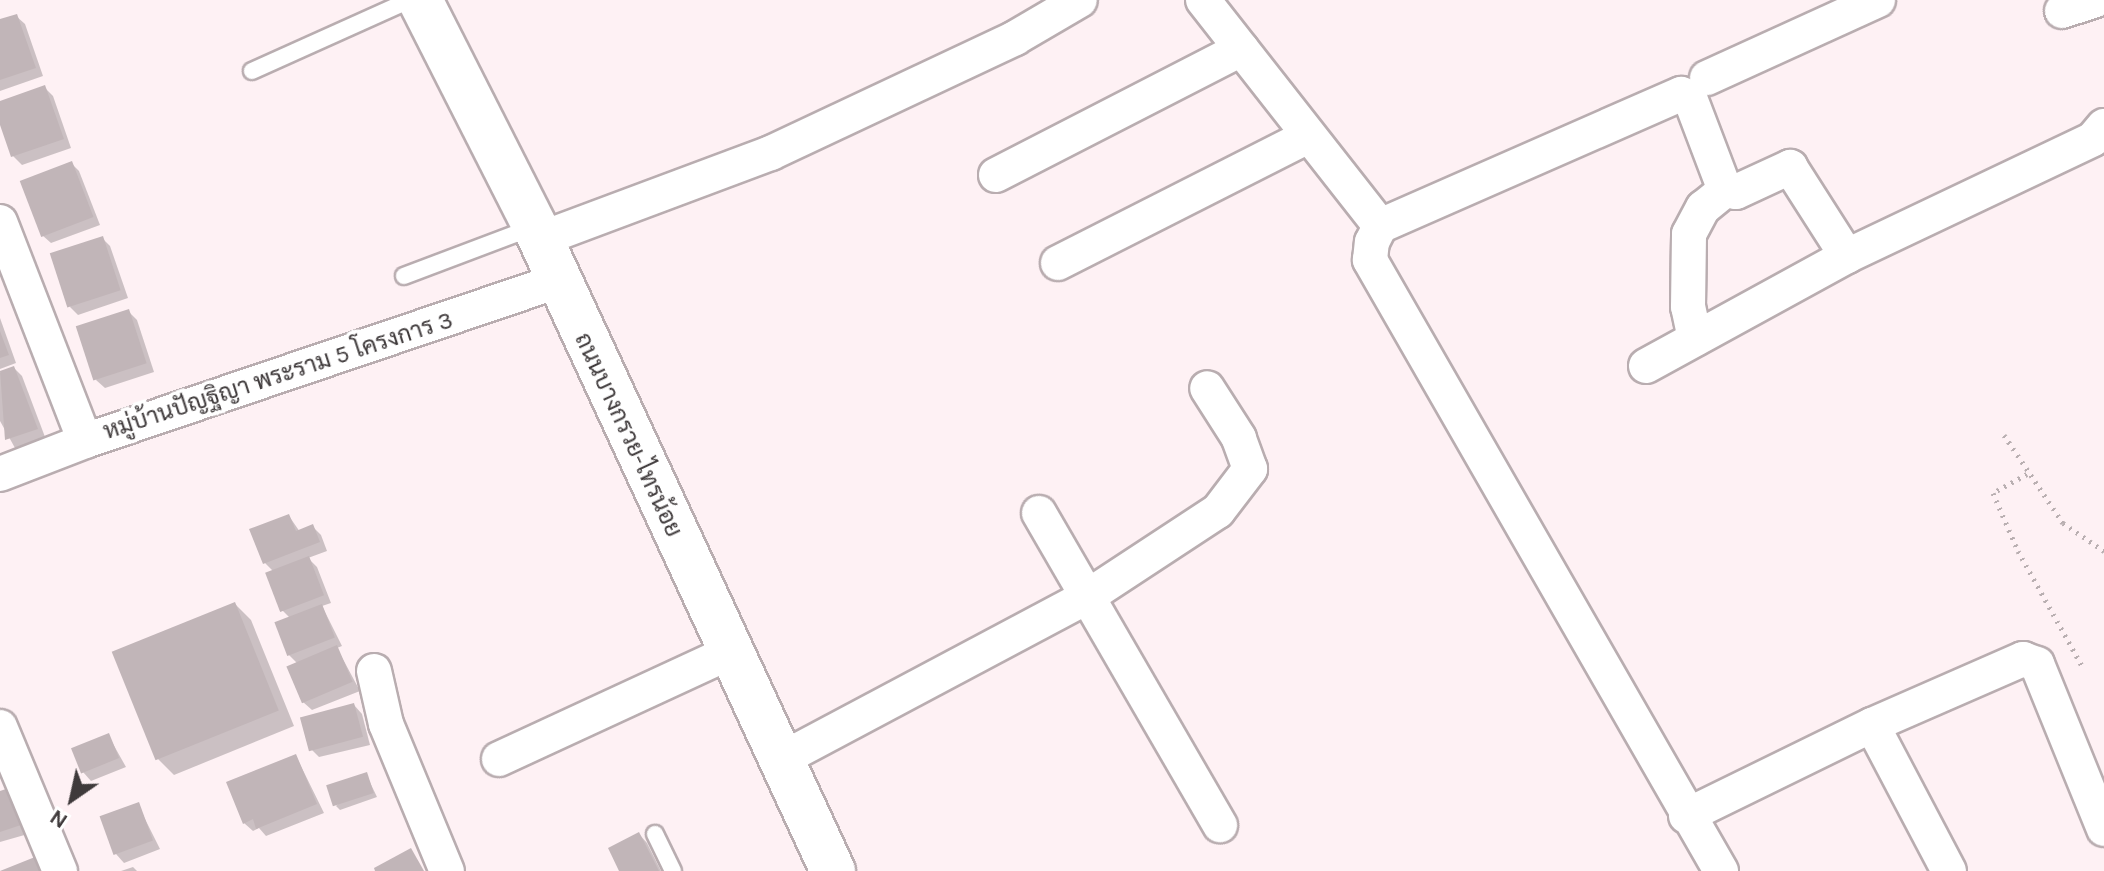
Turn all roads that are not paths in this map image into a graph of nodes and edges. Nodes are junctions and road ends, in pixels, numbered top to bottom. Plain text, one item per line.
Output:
1 (410, 0) edge
2 (420, 0) edge
3 (1080, 0) edge
4 (1203, 0) edge
5 (1878, 0) edge
6 (2095, 0) edge
7 (2062, 11) dead end
8 (1241, 49) junction
9 (252, 71) dead end
10 (1707, 78) dead end
11 (2104, 126) edge
12 (1308, 136) junction
13 (996, 175) dead end
14 (1725, 190) junction
15 (0, 222) edge
16 (1380, 226) junction
17 (537, 233) junction
18 (1847, 256) junction
19 (7, 259) edge
20 (1058, 263) dead end
21 (404, 276) dead end
22 (557, 281) junction
23 (1695, 339) junction
24 (1646, 366) dead end
25 (1207, 388) dead end
26 (85, 441) junction
27 (0, 474) edge
28 (1039, 513) dead end
29 (1090, 595) junction
30 (728, 653) junction
31 (374, 671) dead end
32 (1872, 725) junction
33 (0, 727) edge
34 (499, 759) dead end
35 (780, 760) junction
36 (1686, 816) junction
37 (1220, 825) dead end
38 (2104, 829) edge
39 (655, 834) dead end
40 (60, 871) edge
41 (447, 871) edge
42 (673, 871) edge
43 (833, 871) edge
44 (1721, 871) edge
45 (1949, 871) edge

1 - 9 lane
2 - 17 main road, ถนนบางกรวย-ไทรน้อย
3 - 17 street
4 - 8 street
5 - 10 street
6 - 7 street
8 - 12 street
8 - 13 street
11 - 18 street
12 - 16 street
12 - 20 street
14 - 16 street
14 - 18 street
14 - 23 street
15 - 19 street
16 - 36 street
17 - 21 lane
17 - 22 main road, ถนนบางกรวย-ไทรน้อย
18 - 23 street
19 - 26 street
22 - 26 street, หมู่บ้านปัญฐิญา พระราม 5 โครงการ 3
22 - 30 main road, ถนนบางกรวย-ไทรน้อย
23 - 24 street
25 - 29 street
26 - 27 street, หมู่บ้านปัญฐิญา พระราม 5 โครงการ 3
28 - 29 street
29 - 35 street
29 - 37 street
30 - 34 street
30 - 35 main road, ถนนบางกรวย-ไทรน้อย
31 - 41 street
32 - 36 street
32 - 38 street
32 - 45 street
33 - 40 street
35 - 43 main road, ถนนบางกรวย-ไทรน้อย
36 - 44 street
39 - 42 lane

